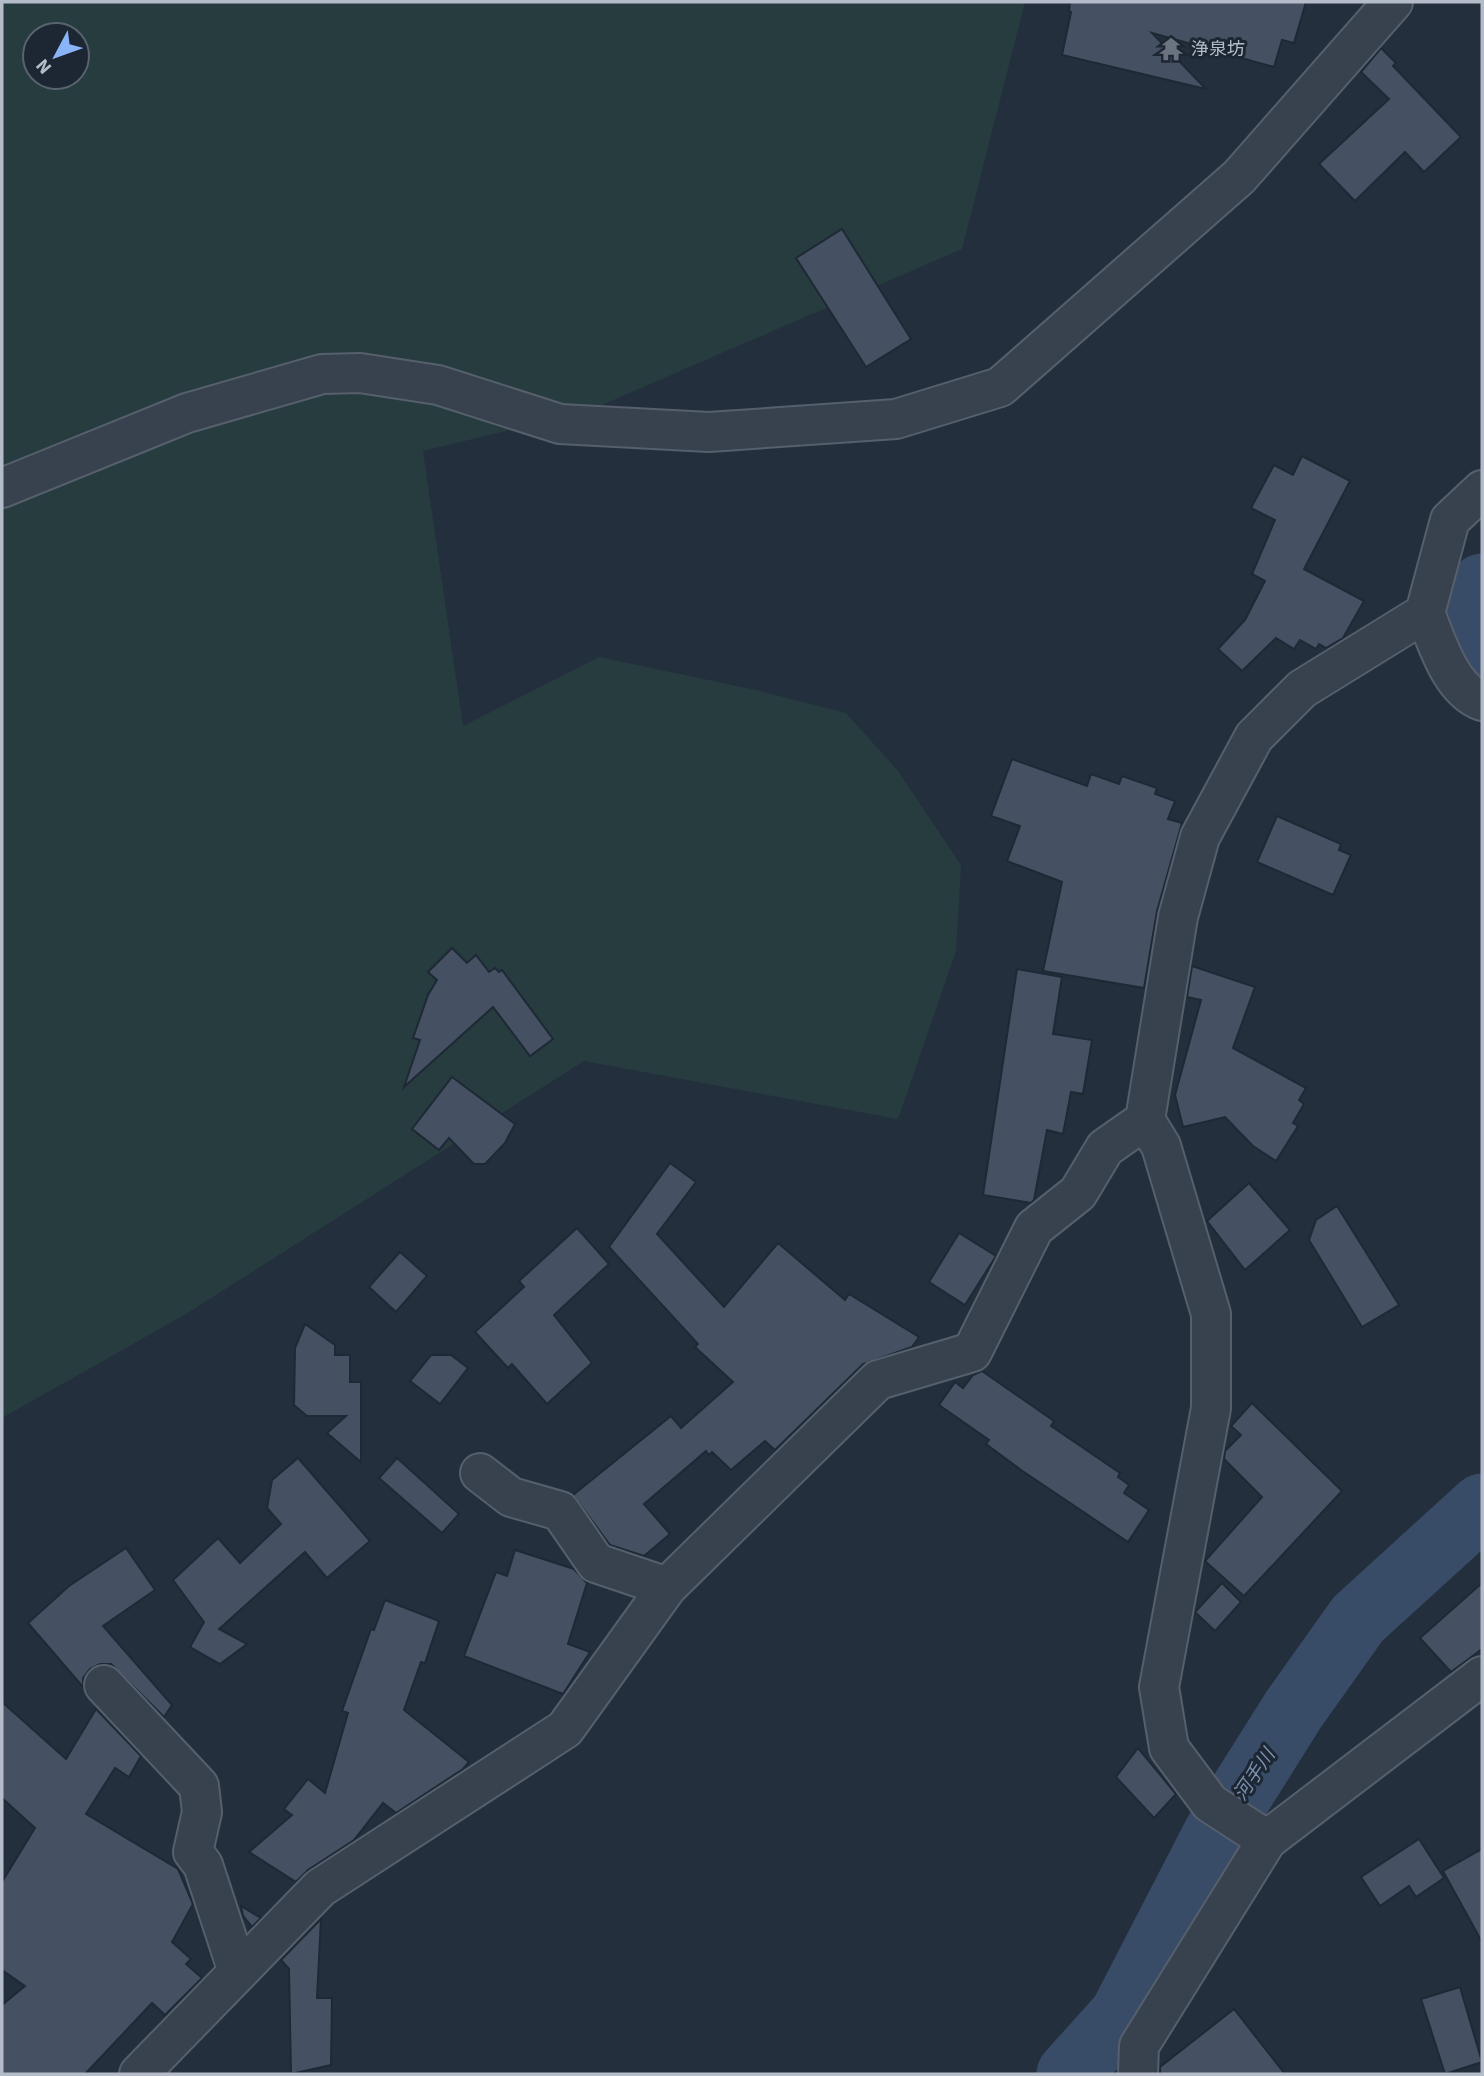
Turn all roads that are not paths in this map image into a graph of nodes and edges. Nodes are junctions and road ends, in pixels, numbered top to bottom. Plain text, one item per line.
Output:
1 (1393, 2) edge
2 (2, 488) edge
3 (1482, 491) edge
4 (1425, 613) junction
5 (1477, 699) edge
6 (1145, 1120) junction
7 (480, 1473) dead end
8 (667, 1587) junction
9 (1482, 1676) edge
10 (104, 1685) dead end
11 (1255, 1833) junction
12 (238, 1972) junction
13 (139, 2074) edge
14 (1138, 2074) edge

1 - 2 street
3 - 4 street
4 - 5 street
4 - 6 street
6 - 8 street
6 - 11 street
7 - 8 street
8 - 12 street
9 - 11 street
10 - 12 street
11 - 14 street
12 - 13 street

